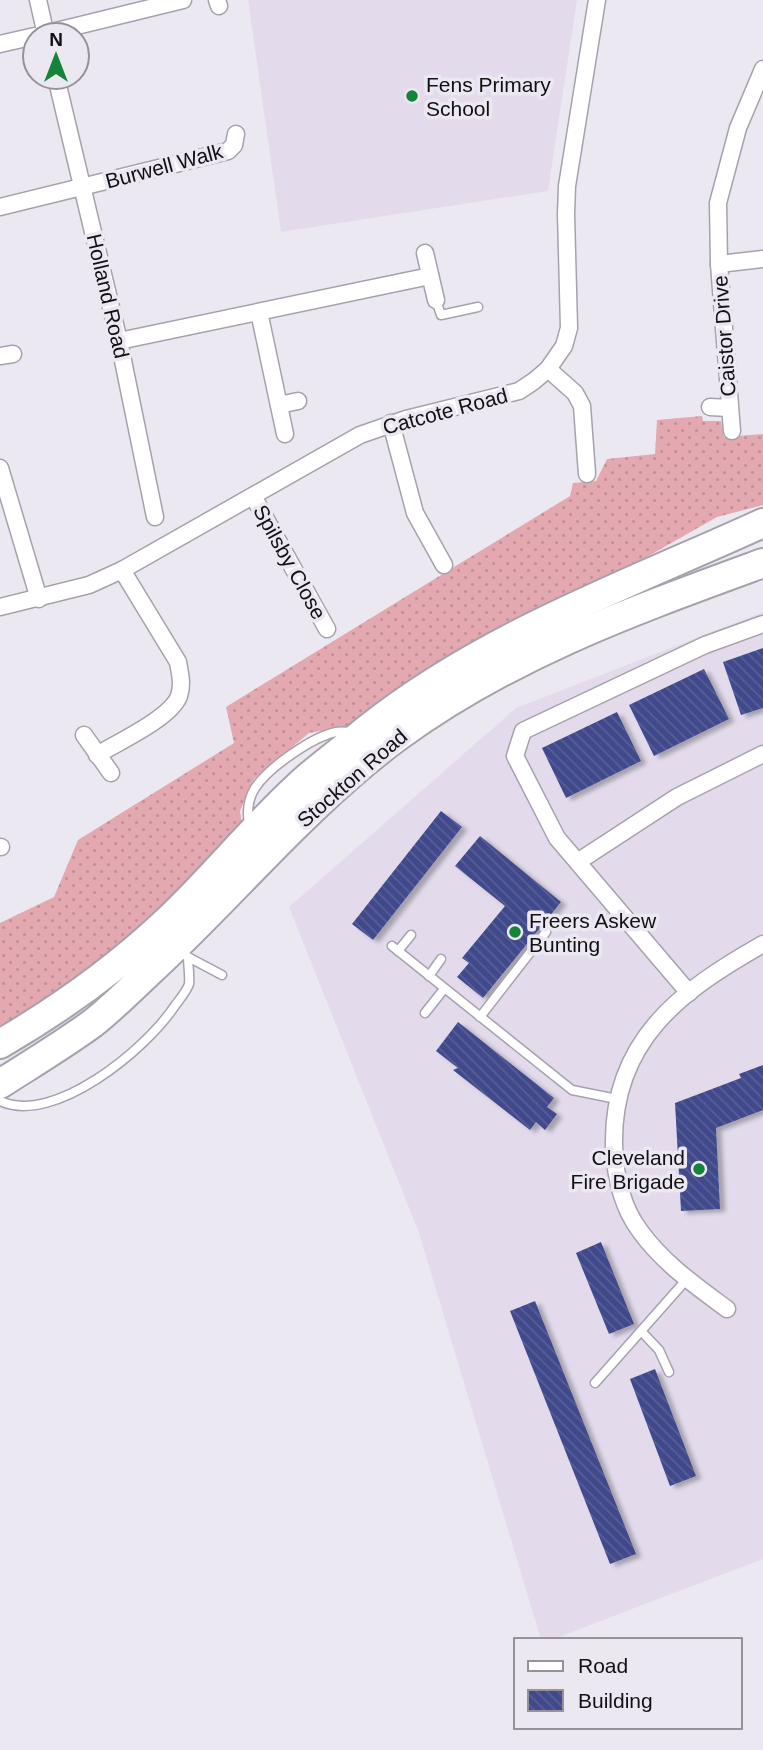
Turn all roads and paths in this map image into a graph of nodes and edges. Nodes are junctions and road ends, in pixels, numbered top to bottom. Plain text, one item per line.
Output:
1 (38, 0) edge
2 (183, 0) edge
3 (597, 0) edge
4 (40, 21) edge
5 (91, 23) edge
6 (21, 40) edge
7 (0, 44) edge
8 (762, 75) edge
9 (59, 91) edge
10 (236, 134) dead end
11 (83, 188) junction
12 (0, 207) edge
13 (425, 253) dead end
14 (763, 259) edge
15 (719, 264) junction
16 (430, 276) junction
17 (436, 300) joint
18 (478, 307) dead end
19 (259, 312) junction
20 (119, 341) junction
21 (548, 369) junction
22 (298, 401) dead end
23 (279, 405) junction
24 (710, 407) dead end
25 (729, 408) junction
26 (391, 423) junction
27 (732, 431) dead end
28 (285, 434) dead end
29 (0, 468) edge
30 (587, 474) dead end
31 (253, 496) junction
32 (155, 517) dead end
33 (763, 523) edge
34 (763, 563) edge
35 (444, 565) dead end
36 (122, 570) junction
37 (39, 599) junction
38 (0, 607) edge
39 (763, 624) edge
40 (327, 629) dead end
41 (84, 736) dead end
42 (763, 754) edge
43 (97, 755) junction
44 (111, 773) dead end
45 (579, 861) junction
46 (546, 932) dead end
47 (411, 935) dead end
48 (763, 944) edge
49 (181, 953) junction
50 (442, 959) dead end
51 (222, 975) dead end
52 (429, 976) junction
53 (444, 989) junction
54 (689, 993) junction
55 (425, 1013) dead end
56 (480, 1017) junction
57 (0, 1044) edge
58 (0, 1084) edge
59 (617, 1100) junction
60 (0, 1101) edge
61 (687, 1279) junction
62 (727, 1309) dead end
63 (642, 1332) junction
64 (669, 1372) dead end
65 (595, 1383) dead end

1 - 4 street
2 - 5 street
3 - 21 street, Catcote Road
6 - 7 street
8 - 15 street, Caistor Drive
9 - 11 street, Holland Road
10 - 11 street, Burwell Walk
11 - 12 street
11 - 20 street, Holland Road
13 - 16 street
14 - 15 street, Caistor Drive
15 - 25 street, Caistor Drive
16 - 17 street
16 - 19 street
17 - 18 lane
19 - 20 street
19 - 23 street
20 - 32 street, Holland Road
21 - 26 street, Catcote Road
21 - 30 street
22 - 23 street
23 - 28 street
24 - 25 street, Caistor Drive
25 - 27 street, Caistor Drive
26 - 31 street, Catcote Road
26 - 35 street
29 - 37 street
31 - 36 street, Catcote Road
31 - 40 street, Spilsby Close
33 - 57 highway, Stockton Road
34 - 49 highway, Stockton Road
36 - 37 street, Catcote Road
36 - 43 street
37 - 38 street, Catcote Road
39 - 45 street
41 - 43 street
42 - 45 street
43 - 44 street
45 - 54 street
46 - 56 lane
47 - 52 lane
48 - 54 street
49 - 51 lane
49 - 58 highway, Stockton Road
49 - 60 lane
50 - 52 lane
52 - 53 lane
53 - 55 lane
53 - 56 lane
54 - 59 street
56 - 59 lane
59 - 61 street
61 - 62 street
61 - 63 lane
63 - 64 lane
63 - 65 lane

